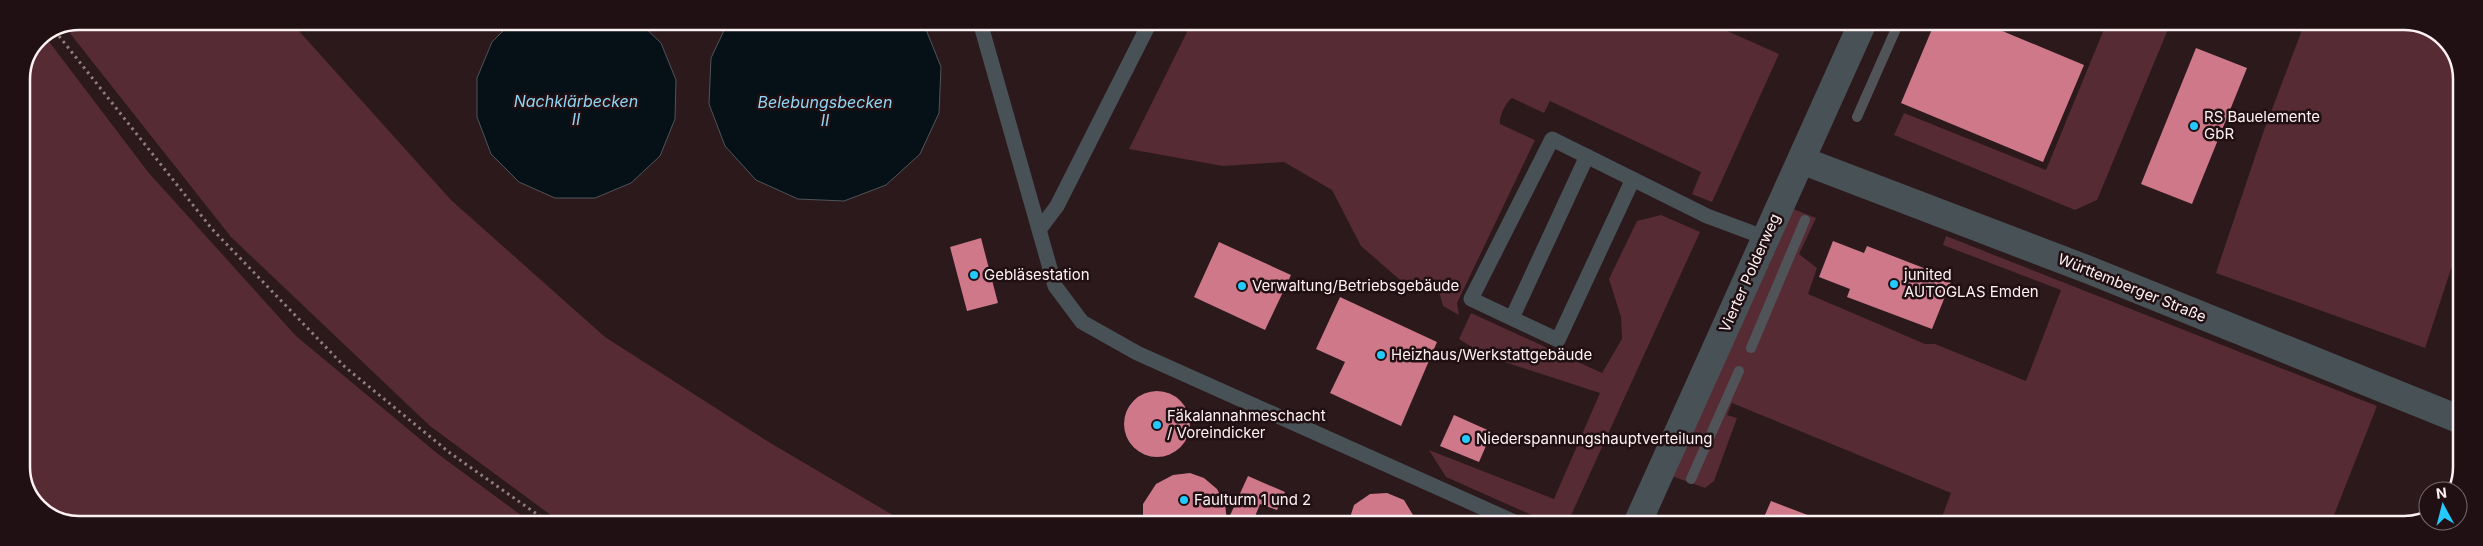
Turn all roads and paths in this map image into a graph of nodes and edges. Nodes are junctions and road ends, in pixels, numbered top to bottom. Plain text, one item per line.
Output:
1 (982, 30) edge
2 (1146, 30) edge
3 (1860, 30) edge
4 (57, 35) edge
5 (1587, 156) junction
6 (1801, 160) junction
7 (1633, 179) junction
8 (1039, 230) junction
9 (1766, 238) junction
10 (1512, 318) junction
11 (2453, 417) edge
12 (540, 516) edge
13 (1501, 516) edge
14 (1640, 516) edge

1 - 8 lane
2 - 8 lane
3 - 6 street, Vierter Polderweg
4 - 12 path
5 - 7 lane
5 - 10 lane
5 - 10 lane
6 - 9 street, Vierter Polderweg
6 - 11 street, Württemberger Straße
7 - 9 lane
7 - 10 lane
8 - 13 lane
9 - 14 street, Vierter Polderweg

